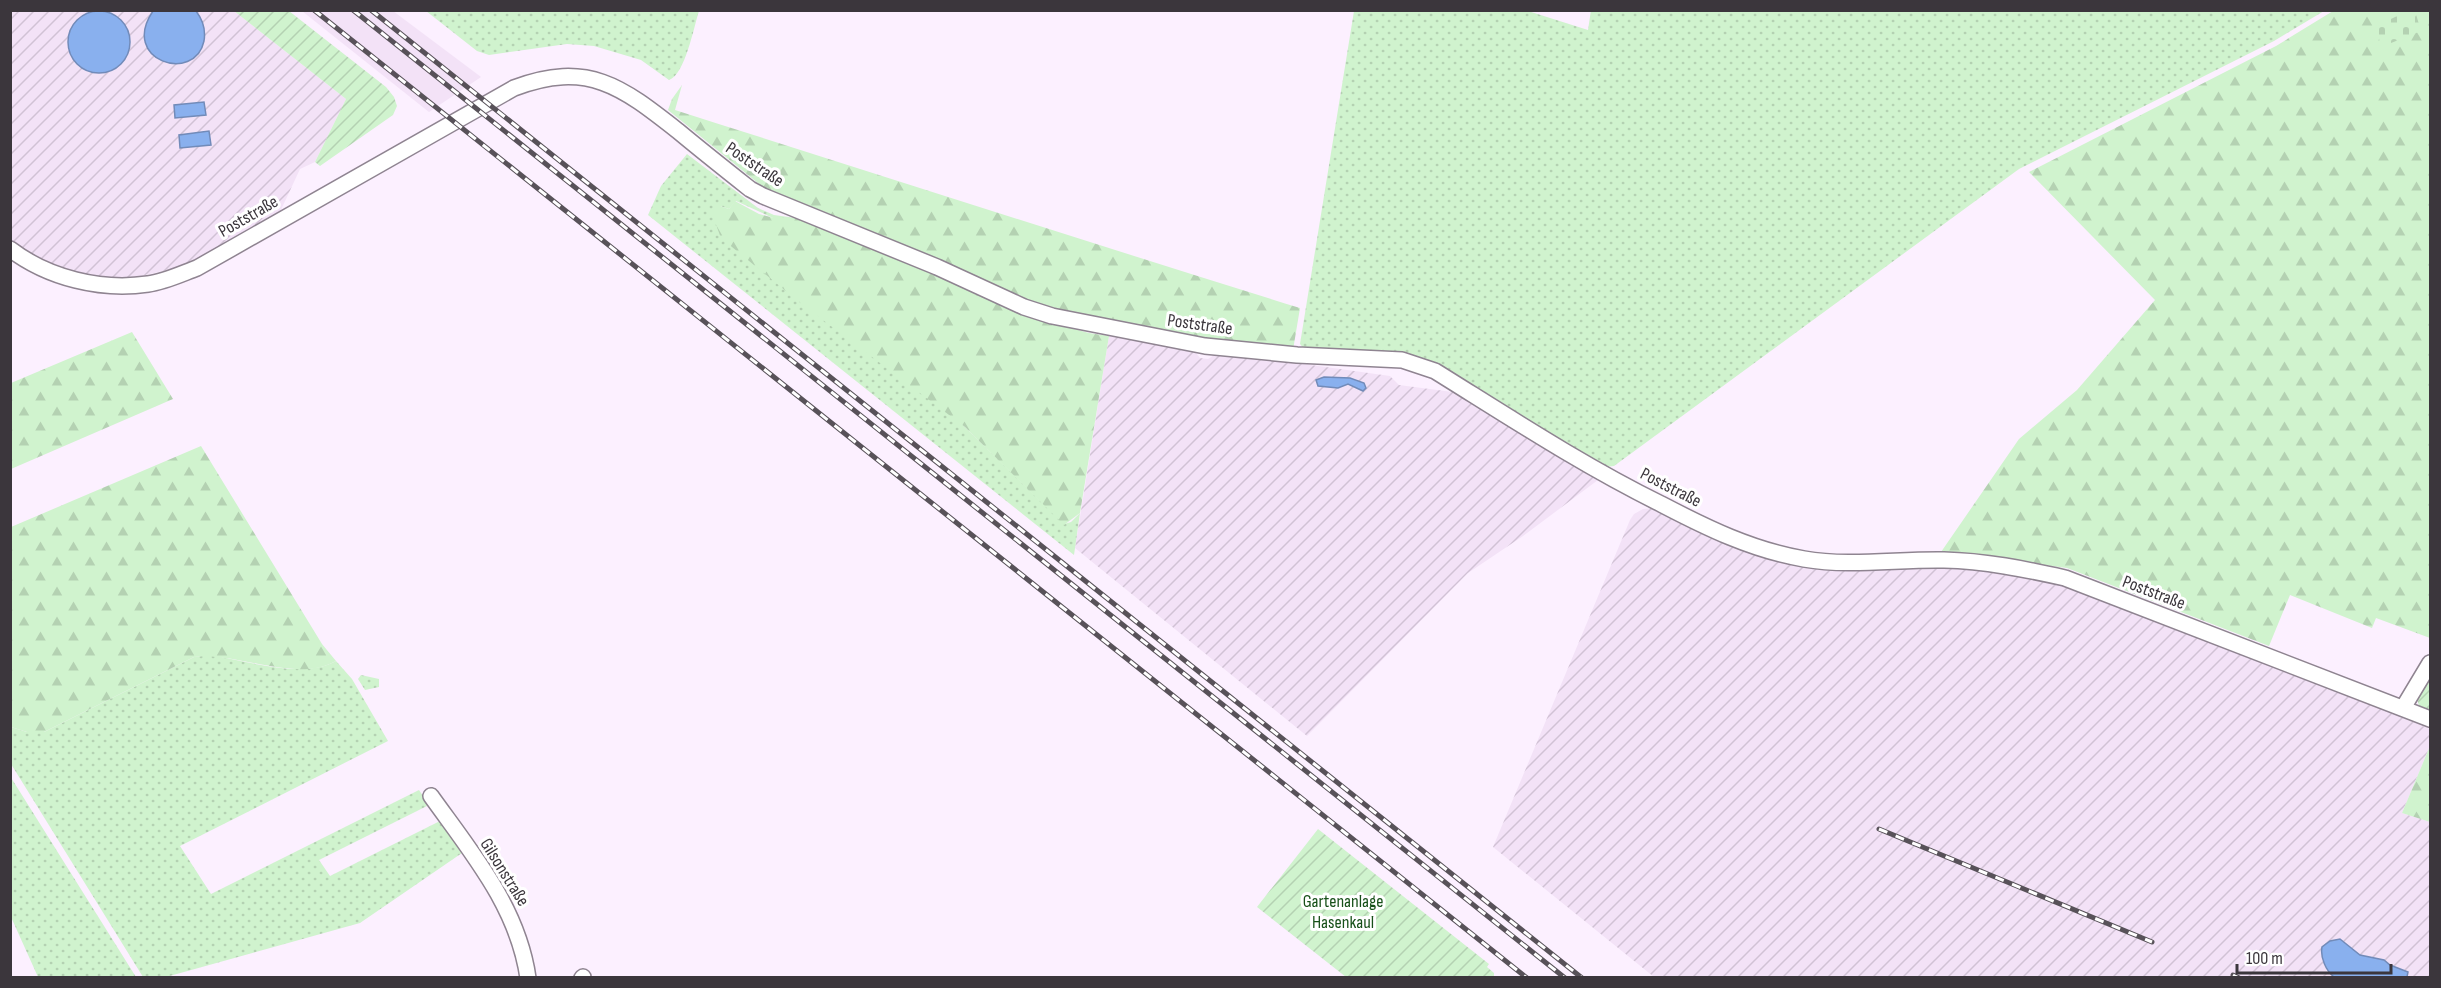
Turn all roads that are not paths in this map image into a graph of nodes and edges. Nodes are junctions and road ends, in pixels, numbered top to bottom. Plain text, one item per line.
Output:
1 (10, 249) edge
2 (2430, 663) edge
3 (2403, 708) junction
4 (2430, 719) edge
5 (431, 795) dead end
6 (528, 978) edge

1 - 3 street, Poststraße
2 - 3 street
3 - 4 street, Poststraße
5 - 6 street, Gilsonstraße

